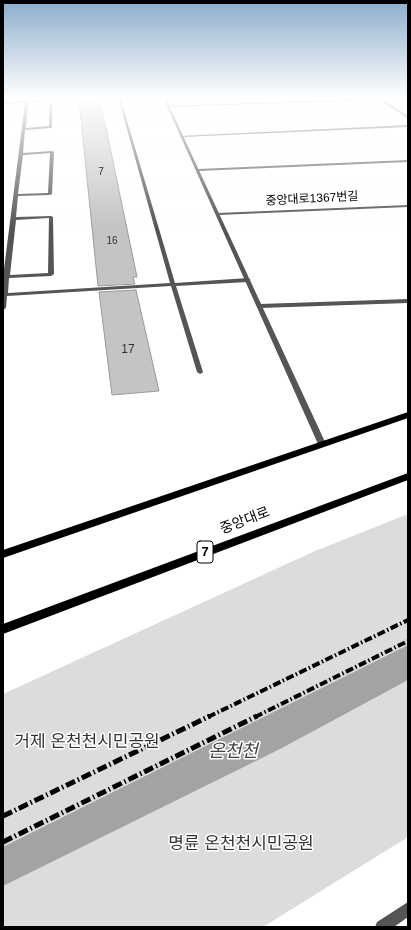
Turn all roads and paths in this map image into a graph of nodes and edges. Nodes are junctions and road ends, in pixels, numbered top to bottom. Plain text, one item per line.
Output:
1 (23, 140) edge
2 (131, 140) edge
3 (184, 140) edge
4 (21, 154) junction
5 (408, 161) edge
6 (198, 170) junction
7 (16, 196) junction
8 (408, 206) edge
9 (218, 214) junction
10 (13, 219) junction
11 (6, 277) junction
12 (248, 280) junction
13 (173, 285) junction
14 (4, 295) edge
15 (408, 301) edge
16 (260, 306) junction
17 (3, 308) edge
18 (200, 372) dead end
19 (408, 416) edge
20 (322, 444) junction
21 (408, 476) edge
22 (3, 554) edge
23 (3, 629) edge
24 (408, 909) edge
25 (382, 927) edge

1 - 4 street
2 - 13 street
3 - 6 street
4 - 7 street
4 - 7 street
5 - 6 street
6 - 9 street
7 - 10 street
8 - 9 street, 중앙대로1367번길
9 - 12 street
10 - 11 street
10 - 11 street
11 - 14 street
12 - 13 street
12 - 16 street
13 - 14 street
13 - 18 street
14 - 17 street
15 - 16 street
16 - 20 street
19 - 20 main road
20 - 22 main road
21 - 23 main road, 중앙대로 / 7
24 - 25 street

